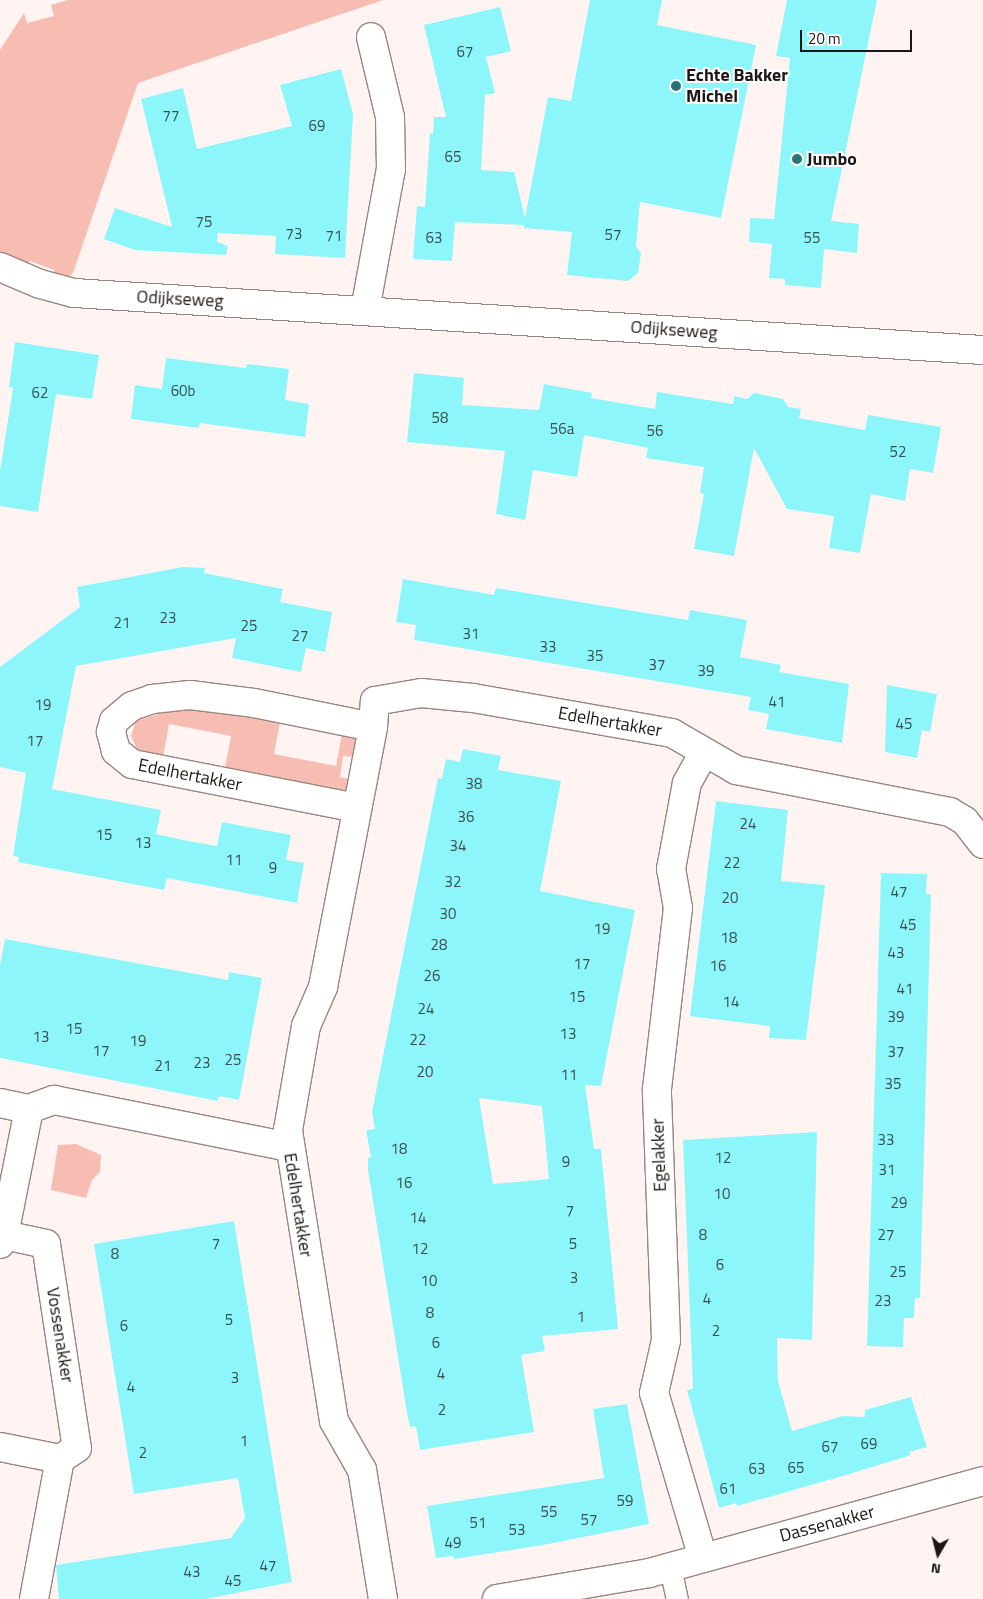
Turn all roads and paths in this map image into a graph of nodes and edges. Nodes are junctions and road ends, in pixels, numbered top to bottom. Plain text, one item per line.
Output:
1 (371, 37) dead end
2 (0, 267) edge
3 (365, 310) junction
4 (983, 350) edge
5 (373, 727) junction
6 (704, 752) junction
7 (357, 808) junction
8 (983, 844) edge
9 (0, 1104) edge
10 (29, 1109) junction
11 (289, 1147) junction
12 (2, 1240) edge
13 (0, 1447) edge
14 (60, 1459) junction
15 (983, 1481) edge
16 (703, 1558) junction
17 (670, 1567) junction
18 (34, 1599) edge
19 (383, 1599) edge
20 (499, 1599) edge
21 (677, 1599) edge

1 - 3 street
2 - 3 street, Odijkseweg
3 - 4 street, Odijkseweg
5 - 6 street, Edelhertakker
5 - 7 street, Edelhertakker
5 - 7 street, Edelhertakker
6 - 8 street, Edelhertakker
6 - 16 street, Egelakker
7 - 11 street, Edelhertakker
9 - 10 street
10 - 11 street
10 - 12 street, Vossenakker
11 - 19 street, Edelhertakker
12 - 14 street, Vossenakker
13 - 14 street
14 - 18 street
15 - 16 street, Dassenakker
16 - 17 street, Dassenakker
17 - 20 street, Dassenakker
17 - 21 lane

